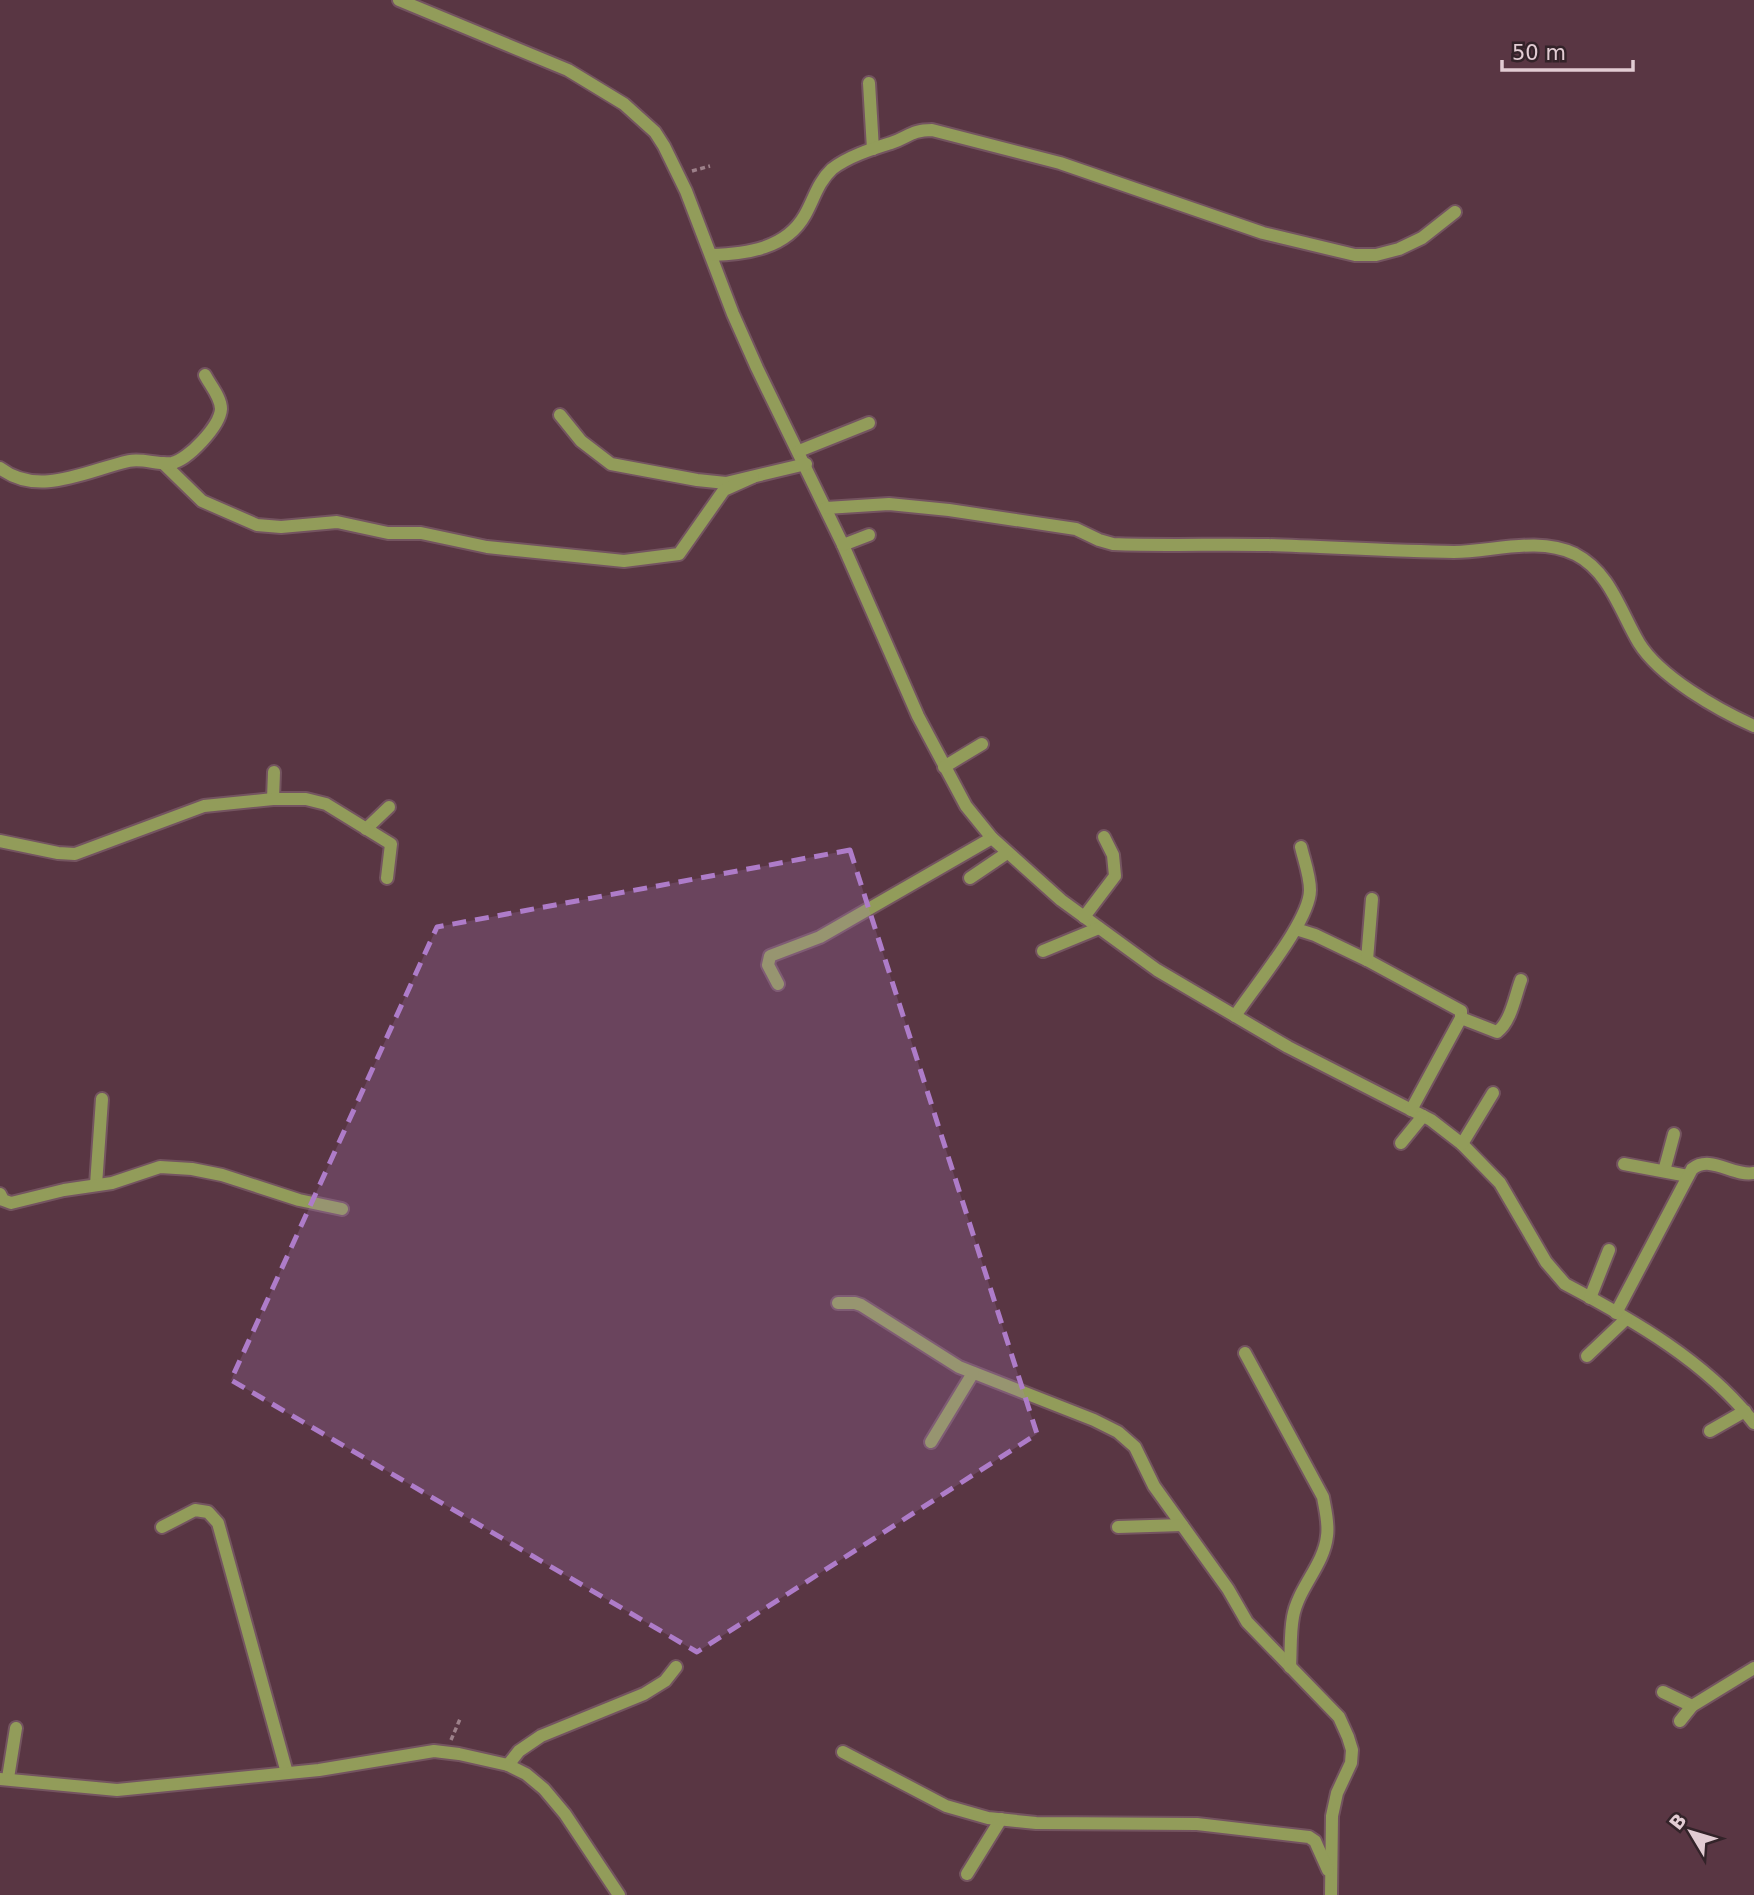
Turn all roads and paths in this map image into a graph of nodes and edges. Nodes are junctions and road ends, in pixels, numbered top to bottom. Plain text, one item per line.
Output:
1 (399, 0) edge
2 (869, 83) dead end
3 (873, 149) junction
4 (1455, 212) dead end
5 (711, 255) junction
6 (205, 375) dead end
7 (560, 415) dead end
8 (869, 423) dead end
9 (799, 451) junction
10 (163, 463) junction
11 (806, 464) junction
12 (0, 468) edge
13 (753, 477) junction
14 (826, 508) junction
15 (869, 535) dead end
16 (843, 545) junction
17 (1754, 726) edge
18 (982, 744) dead end
19 (944, 767) junction
20 (274, 772) dead end
21 (274, 799) junction
22 (389, 807) dead end
23 (366, 829) junction
24 (1104, 837) dead end
25 (992, 838) junction
26 (0, 841) edge
27 (1301, 847) dead end
28 (1007, 853) junction
29 (387, 878) dead end
30 (970, 878) dead end
31 (1372, 899) dead end
32 (1084, 917) junction
33 (1099, 928) junction
34 (1296, 929) junction
35 (1043, 951) dead end
36 (1367, 960) junction
37 (1521, 980) dead end
38 (778, 984) dead end
39 (1235, 1016) junction
40 (1461, 1018) junction
41 (1493, 1093) dead end
42 (102, 1099) dead end
43 (1417, 1113) junction
44 (1674, 1134) dead end
45 (1401, 1143) dead end
46 (1462, 1144) junction
47 (1624, 1164) dead end
48 (1664, 1171) junction
49 (1754, 1173) edge
50 (1688, 1176) junction
51 (96, 1185) junction
52 (0, 1194) edge
53 (342, 1209) dead end
54 (1609, 1250) dead end
55 (1590, 1298) junction
56 (838, 1303) dead end
57 (1621, 1316) junction
58 (1245, 1353) dead end
59 (1587, 1356) dead end
60 (973, 1373) junction
61 (1745, 1412) junction
62 (1754, 1423) edge
63 (1710, 1431) dead end
64 (931, 1443) dead end
65 (1182, 1525) junction
66 (162, 1527) dead end
67 (1118, 1527) dead end
68 (676, 1667) dead end
69 (1290, 1667) junction
70 (1754, 1668) edge
71 (1663, 1692) dead end
72 (1692, 1706) junction
73 (460, 1719) dead end
74 (1680, 1721) dead end
75 (16, 1728) dead end
76 (446, 1752) junction
77 (843, 1752) dead end
78 (508, 1765) junction
79 (287, 1773) junction
80 (4, 1779) edge
81 (1001, 1819) junction
82 (967, 1874) dead end
83 (1331, 1877) junction
84 (619, 1895) edge
85 (1331, 1895) edge

1 - 5 street
2 - 3 street
3 - 4 street
3 - 5 street
5 - 9 street
6 - 10 street
7 - 13 street
8 - 9 street
9 - 11 street
10 - 12 street
10 - 13 street
11 - 13 street
11 - 14 street
14 - 16 street
14 - 17 street
15 - 16 street
16 - 19 street
18 - 19 street
19 - 25 street
20 - 21 street
21 - 23 street
21 - 26 street
22 - 23 street
23 - 29 street
24 - 32 street
25 - 28 street
25 - 38 street
27 - 34 street
28 - 30 street
28 - 32 street
31 - 36 street
32 - 33 street
33 - 35 street
33 - 39 street
34 - 36 street
34 - 39 street
36 - 40 street
37 - 40 street
39 - 43 street
40 - 43 street
41 - 46 street
42 - 51 street
43 - 45 street
43 - 46 street
44 - 48 street
46 - 55 street
47 - 48 street
48 - 50 street
49 - 50 street
50 - 57 street
51 - 52 street
51 - 53 street
54 - 55 street
55 - 57 street
56 - 60 street
57 - 59 street
57 - 61 street
58 - 69 street
60 - 64 street
60 - 65 street
61 - 62 street
61 - 63 street
65 - 67 street
65 - 69 street
66 - 79 street
68 - 78 street
69 - 83 street
70 - 72 street
71 - 72 street
72 - 74 street
73 - 76 path
75 - 80 street
76 - 78 street
76 - 79 street
77 - 81 street
78 - 84 street
79 - 80 street
81 - 82 street
81 - 83 street
83 - 85 street

